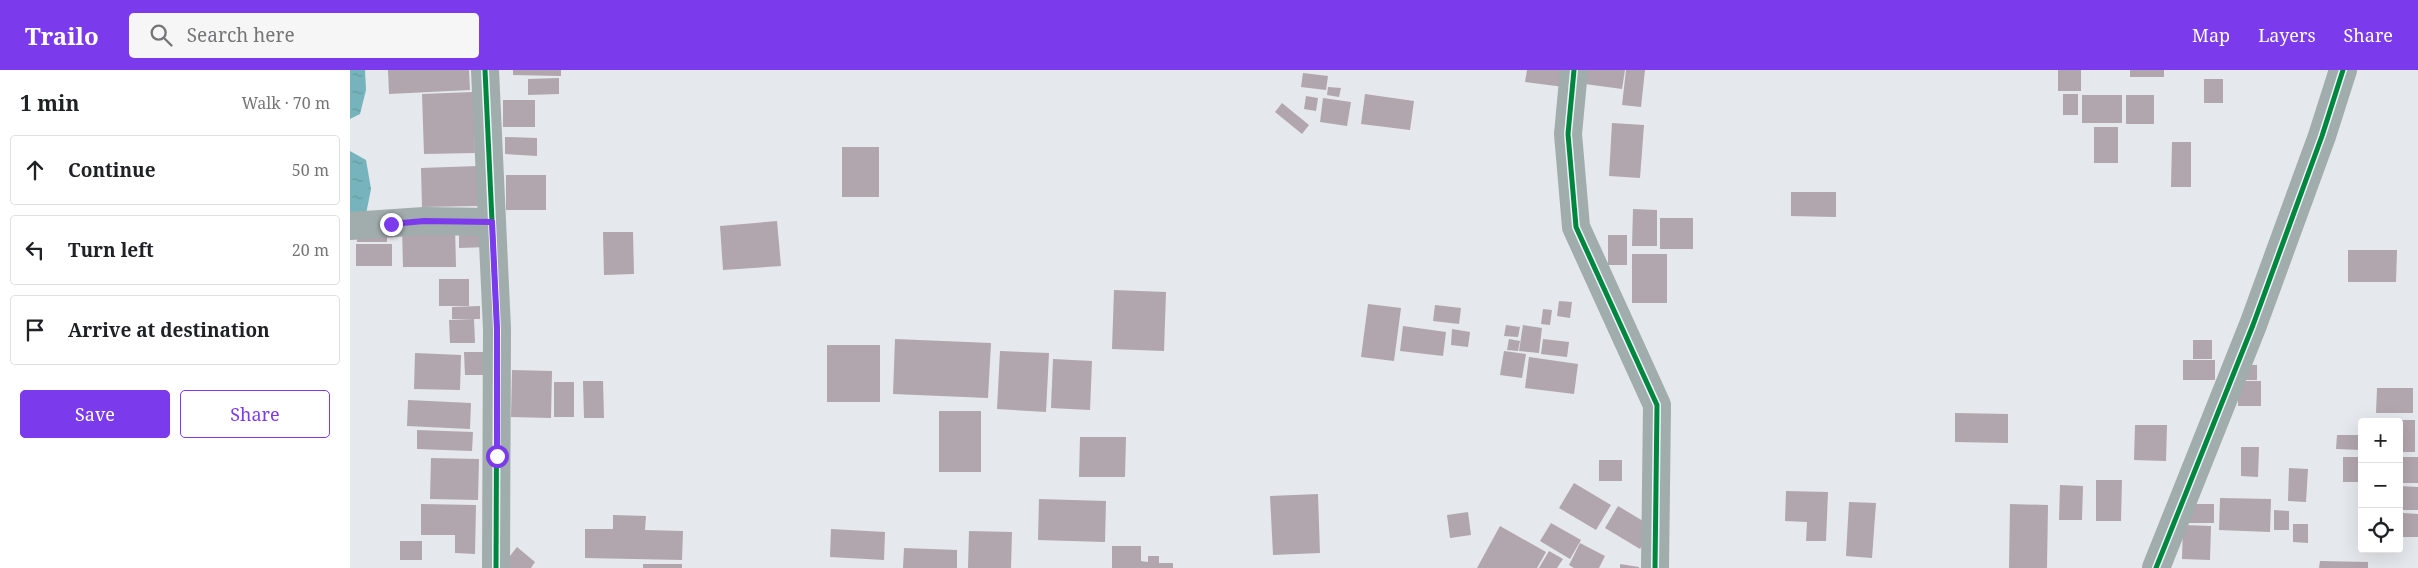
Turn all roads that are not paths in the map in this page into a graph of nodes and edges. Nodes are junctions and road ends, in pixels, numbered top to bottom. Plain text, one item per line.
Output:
1 (485, 70) edge
2 (1574, 70) edge
3 (2343, 70) edge
4 (492, 222) junction
5 (350, 226) edge
6 (496, 568) edge
7 (1655, 568) edge
8 (2156, 568) edge

1 - 4 street
2 - 7 street
3 - 8 street
4 - 5 street
4 - 6 street

